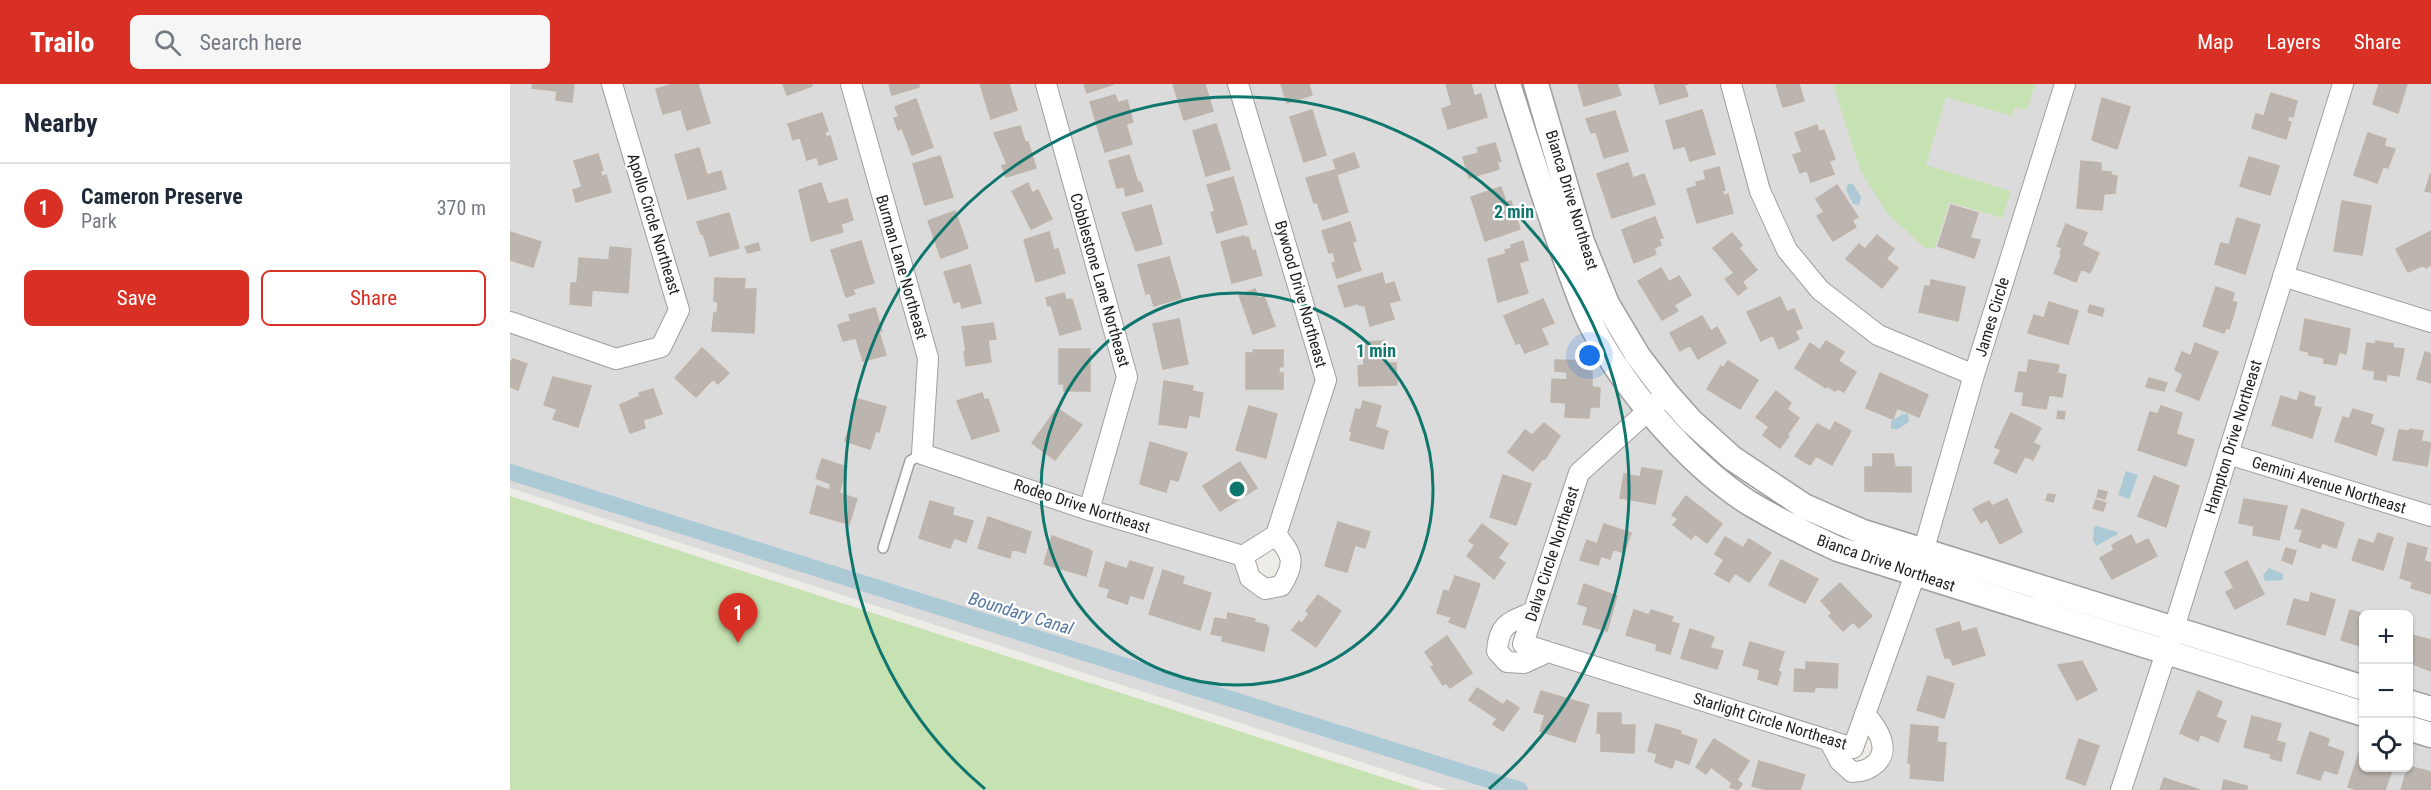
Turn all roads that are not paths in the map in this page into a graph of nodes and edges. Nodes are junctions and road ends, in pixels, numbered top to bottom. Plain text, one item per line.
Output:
1 (612, 84) edge
2 (851, 84) edge
3 (1046, 84) edge
4 (1238, 84) edge
5 (1508, 84) edge
6 (1536, 84) edge
7 (1731, 84) edge
8 (2065, 84) edge
9 (2343, 84) edge
10 (1569, 193) junction
11 (1545, 201) junction
12 (2283, 276) junction
13 (510, 322) edge
14 (2431, 322) edge
15 (1974, 375) junction
16 (1658, 402) junction
17 (922, 454) junction
18 (2228, 454) junction
19 (1089, 510) junction
20 (2431, 516) edge
21 (1276, 535) junction
22 (883, 548) dead end
23 (1923, 552) junction
24 (1243, 556) junction
25 (1915, 575) junction
26 (1533, 612) junction
27 (2174, 628) junction
28 (1523, 644) joint
29 (1548, 652) junction
30 (2166, 652) junction
31 (2359, 686) edge
32 (2413, 703) edge
33 (2431, 709) edge
34 (2359, 712) edge
35 (1865, 714) junction
36 (2413, 729) edge
37 (2431, 735) edge
38 (1829, 740) junction
39 (2121, 790) edge

1 - 13 street, Apollo Circle Northeast
2 - 17 street, Burman Lane Northeast
3 - 19 street, Cobblestone Lane Northeast
4 - 21 street, Bywood Drive Northeast
5 - 11 street, Bianca Drive Northeast
6 - 10 street, Bianca Drive Northeast
7 - 15 street
8 - 15 street, James Circle
9 - 12 street, Hampton Drive Northeast
10 - 11 street
10 - 16 street, Bianca Drive Northeast
11 - 16 street, Bianca Drive Northeast
12 - 14 street
12 - 18 street, Hampton Drive Northeast
15 - 23 street, James Circle
16 - 23 street, Bianca Drive Northeast
16 - 25 street, Bianca Drive Northeast
16 - 26 street, Dalva Circle Northeast
17 - 19 street, Rodeo Drive Northeast
17 - 22 lane
18 - 20 street, Gemini Avenue Northeast
18 - 27 street, Hampton Drive Northeast
19 - 24 street, Rodeo Drive Northeast
21 - 24 street
21 - 24 street
23 - 25 street, Starlight Circle Northeast
23 - 27 street, Bianca Drive Northeast
25 - 30 street, Bianca Drive Northeast
25 - 35 street, Starlight Circle Northeast
26 - 28 street, Dalva Circle Northeast
26 - 29 street
27 - 30 street, Hampton Drive Northeast
27 - 31 street, Bianca Drive Northeast
28 - 29 street, Starlight Circle Northeast
29 - 38 street, Starlight Circle Northeast
30 - 34 street, Bianca Drive Northeast
30 - 39 street, Hampton Drive Northeast
32 - 33 street
35 - 38 street, Starlight Circle Northeast
35 - 38 street
36 - 37 street

